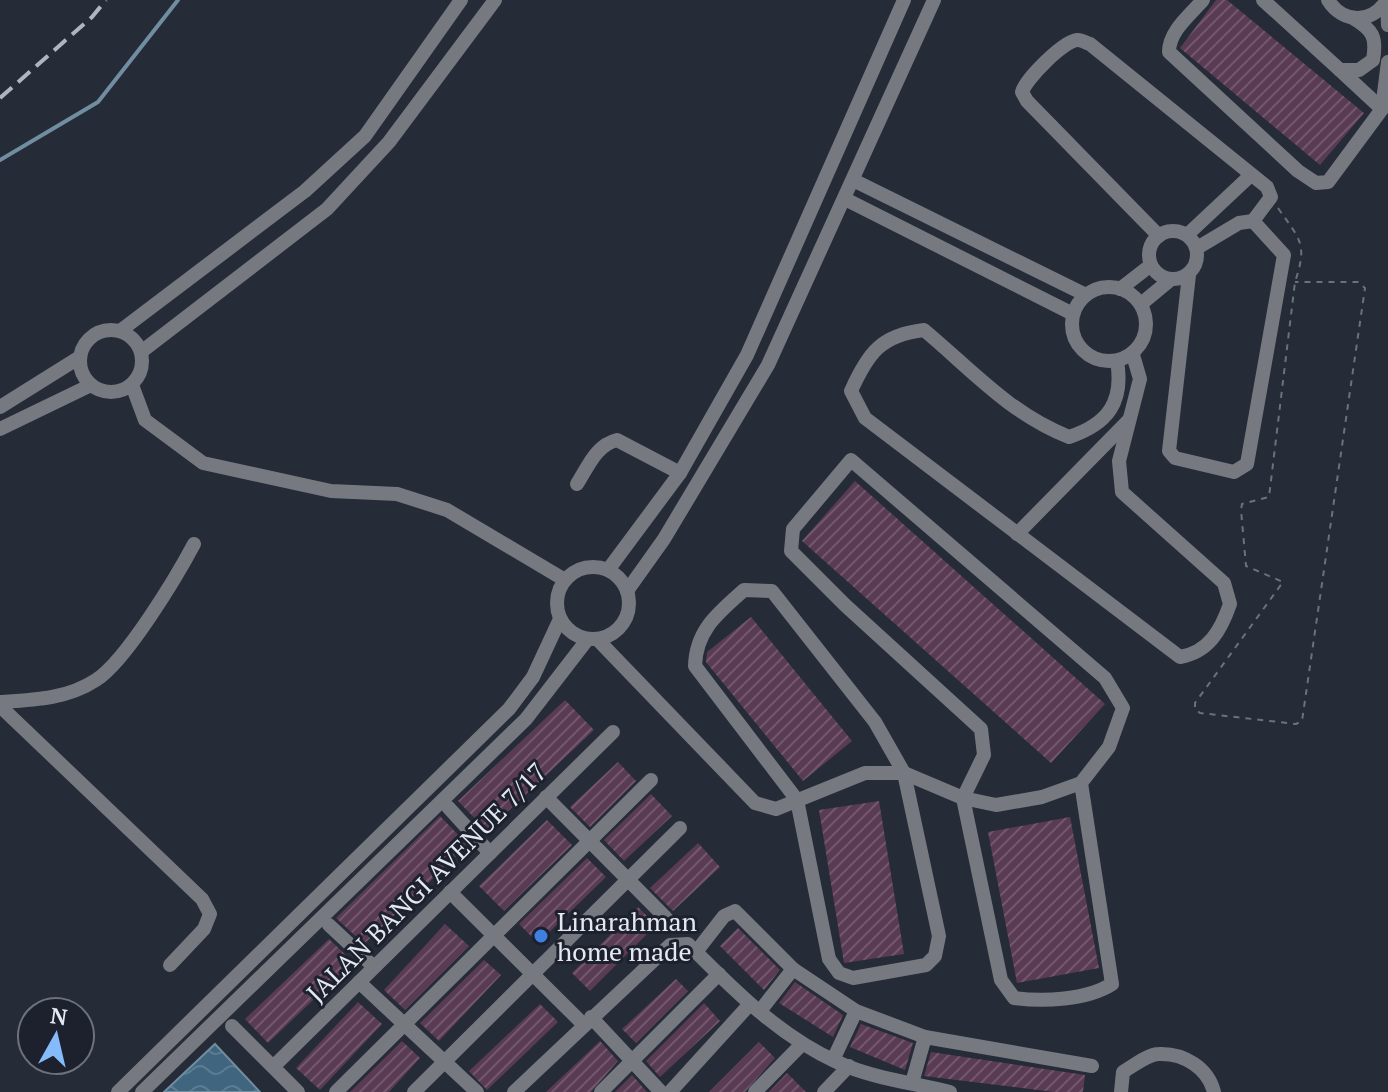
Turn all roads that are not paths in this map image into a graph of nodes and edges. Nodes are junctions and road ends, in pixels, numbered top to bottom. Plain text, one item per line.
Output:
1 (461, 0) edge
2 (495, 0) edge
3 (904, 0) edge
4 (934, 0) edge
5 (1203, 0) edge
6 (1263, 0) edge
7 (1328, 0) edge
8 (1387, 0) edge
9 (1353, 18) junction
10 (1388, 25) edge
11 (1388, 62) edge
12 (1340, 70) junction
13 (1382, 109) junction
14 (1251, 175) junction
15 (853, 180) junction
16 (845, 199) junction
17 (1253, 221) junction
18 (1187, 235) junction
19 (1159, 236) junction
20 (1197, 248) junction
21 (1151, 265) junction
22 (1189, 275) junction
23 (1170, 280) junction
24 (1120, 289) junction
25 (1086, 295) junction
26 (1141, 304) junction
27 (1073, 314) junction
28 (120, 331) junction
29 (141, 352) junction
30 (1133, 355) junction
31 (80, 357) junction
32 (1117, 361) junction
33 (91, 385) junction
34 (132, 385) junction
35 (0, 407) edge
36 (1129, 420) junction
37 (0, 429) edge
38 (680, 473) junction
39 (577, 484) dead end
40 (1017, 534) junction
41 (194, 544) dead end
42 (608, 570) junction
43 (565, 580) junction
44 (627, 591) junction
45 (560, 619) junction
46 (593, 640) junction
47 (0, 704) edge
48 (613, 732) dead end
49 (904, 773) junction
50 (651, 780) dead end
51 (1081, 783) junction
52 (546, 797) junction
53 (963, 798) junction
54 (797, 800) junction
55 (448, 807) dead end
56 (680, 828) dead end
57 (590, 841) junction
58 (490, 853) junction
59 (628, 880) junction
60 (450, 892) junction
61 (666, 918) dead end
62 (329, 925) dead end
63 (494, 936) junction
64 (696, 952) junction
65 (170, 965) dead end
66 (374, 967) junction
67 (793, 969) junction
68 (533, 974) junction
69 (719, 974) junction
70 (359, 982) junction
71 (755, 1008) junction
72 (856, 1011) junction
73 (587, 1020) junction
74 (404, 1024) junction
75 (232, 1026) dead end
76 (925, 1037) junction
77 (802, 1044) junction
78 (833, 1060) junction
79 (445, 1062) junction
80 (633, 1062) junction
81 (274, 1066) junction
82 (849, 1066) junction
83 (1092, 1066) dead end
84 (919, 1087) edge
85 (118, 1092) edge
86 (142, 1092) edge
87 (298, 1092) edge
88 (336, 1092) edge
89 (414, 1092) edge
90 (477, 1092) edge
91 (514, 1092) edge
92 (601, 1092) edge
93 (661, 1092) edge
94 (670, 1092) edge
95 (755, 1092) edge
96 (824, 1092) edge
97 (950, 1092) edge
98 (1121, 1092) edge
99 (1214, 1092) edge

1 - 28 street
2 - 29 street
3 - 38 street
4 - 15 street
5 - 13 street
6 - 12 street
7 - 9 street
8 - 9 street
8 - 10 street
9 - 12 street
11 - 13 street
12 - 13 street
14 - 17 street
14 - 18 street
14 - 19 street
15 - 16 street
15 - 25 street
16 - 27 street
16 - 44 street
17 - 20 street
17 - 22 street
18 - 19 street
18 - 20 street
19 - 21 street
20 - 22 street
21 - 23 street
21 - 24 street
22 - 23 street
23 - 26 street
24 - 25 street
24 - 26 street
25 - 27 street
26 - 30 street
27 - 32 street
28 - 29 street
28 - 31 street
29 - 34 street
30 - 32 street
30 - 36 street
31 - 33 street
31 - 35 street
32 - 40 street
33 - 34 street
33 - 37 street
34 - 43 street
36 - 40 street
36 - 40 street
38 - 39 street
38 - 42 street
41 - 47 street
42 - 43 street
42 - 44 street
43 - 45 street
44 - 46 street
45 - 46 street
45 - 85 street
46 - 54 street
46 - 86 street
47 - 65 street
48 - 52 street, JALAN BANGI AVENUE 7/17
49 - 53 street
49 - 54 street
49 - 54 street
49 - 54 street
50 - 57 street
51 - 53 street
51 - 53 street
51 - 53 street
52 - 57 street
52 - 58 street, JALAN BANGI AVENUE 7/17
55 - 58 street
56 - 59 street
57 - 59 street
57 - 63 street
58 - 60 street, JALAN BANGI AVENUE 7/17
59 - 61 street
59 - 68 street
60 - 63 street
60 - 66 street, JALAN BANGI AVENUE 7/17
62 - 66 street
63 - 68 street
63 - 74 street
64 - 67 street
64 - 69 street
64 - 73 street
66 - 70 street, JALAN BANGI AVENUE 7/17
67 - 71 street
67 - 72 street
68 - 73 street
68 - 79 street
69 - 71 street
69 - 80 street
70 - 74 street
70 - 81 street, JALAN BANGI AVENUE 7/17
71 - 77 street
71 - 94 street
72 - 76 street
72 - 78 street
73 - 80 street
73 - 91 street
74 - 79 street
74 - 88 street
75 - 81 street
76 - 83 street
76 - 84 street
77 - 78 street
77 - 95 street
78 - 82 street
79 - 89 street
79 - 90 street
80 - 92 street
80 - 93 street
81 - 87 street
82 - 84 street
82 - 96 street
84 - 97 street
98 - 99 street

